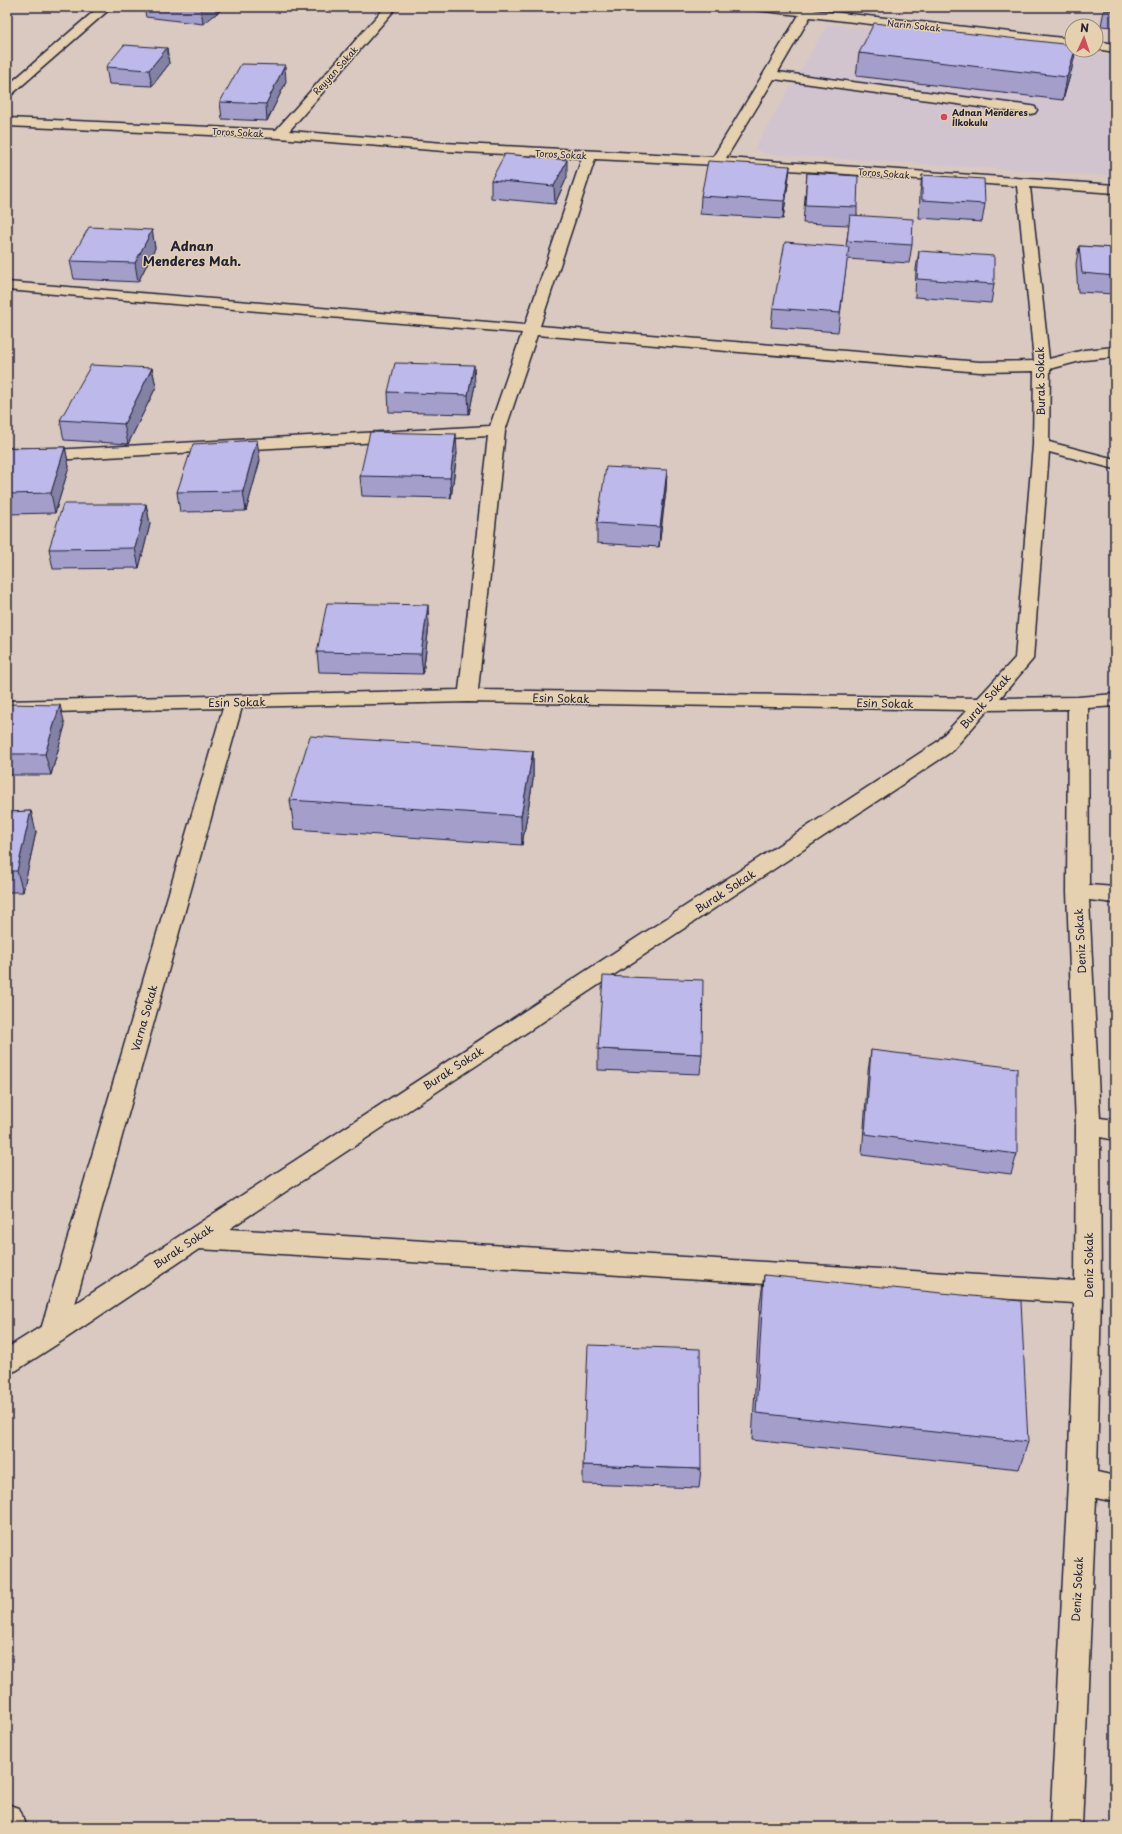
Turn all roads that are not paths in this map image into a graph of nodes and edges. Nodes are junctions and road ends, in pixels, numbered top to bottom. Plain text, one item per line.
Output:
1 (106, 7) edge
2 (392, 7) edge
3 (755, 7) edge
4 (808, 10) edge
5 (1064, 42) edge
6 (1104, 47) edge
7 (1115, 48) edge
8 (770, 75) junction
9 (7, 92) edge
10 (1031, 110) dead end
11 (7, 122) edge
12 (279, 134) junction
13 (590, 155) junction
14 (717, 161) junction
15 (1023, 183) junction
16 (1115, 189) edge
17 (7, 286) edge
18 (533, 328) junction
19 (1115, 352) edge
20 (1042, 366) junction
21 (496, 431) junction
22 (1041, 445) junction
23 (7, 453) edge
24 (1115, 464) edge
25 (468, 696) junction
26 (1115, 700) edge
27 (234, 702) junction
28 (1078, 703) junction
29 (982, 704) junction
30 (7, 707) edge
31 (1078, 892) junction
32 (1115, 895) edge
33 (1088, 1126) junction
34 (1115, 1130) edge
35 (195, 1238) junction
36 (1088, 1293) junction
37 (54, 1333) junction
38 (7, 1362) edge
39 (1082, 1482) junction
40 (1115, 1488) edge
41 (7, 1820) edge
42 (11, 1827) edge
43 (1066, 1827) edge

1 - 9 street
2 - 12 street, Reyyan Sokak
3 - 4 street, Narin Sokak
4 - 5 street, Narin Sokak
4 - 8 street
6 - 7 street
8 - 10 street
8 - 14 street
11 - 12 street, Toros Sokak
12 - 13 street, Toros Sokak
13 - 14 street, Toros Sokak
13 - 18 street
14 - 15 street, Toros Sokak
15 - 16 street, Toros Sokak
15 - 20 street, Burak Sokak
17 - 18 street
18 - 20 street
18 - 21 street
19 - 20 street
20 - 22 street, Burak Sokak
21 - 23 street
21 - 25 street
22 - 24 street
22 - 29 street, Burak Sokak
25 - 27 street, Esin Sokak
25 - 29 street, Esin Sokak
26 - 28 street, Esin Sokak
27 - 30 street, Esin Sokak
27 - 37 street, Varna Sokak
28 - 29 street, Esin Sokak
28 - 31 street, Deniz Sokak
29 - 35 street, Burak Sokak
31 - 32 street
31 - 33 street, Deniz Sokak
33 - 34 street
33 - 36 street, Deniz Sokak
35 - 36 street
35 - 37 street, Burak Sokak
36 - 39 street, Deniz Sokak
37 - 38 street, Burak Sokak
39 - 40 street
39 - 43 street, Deniz Sokak
41 - 42 street

